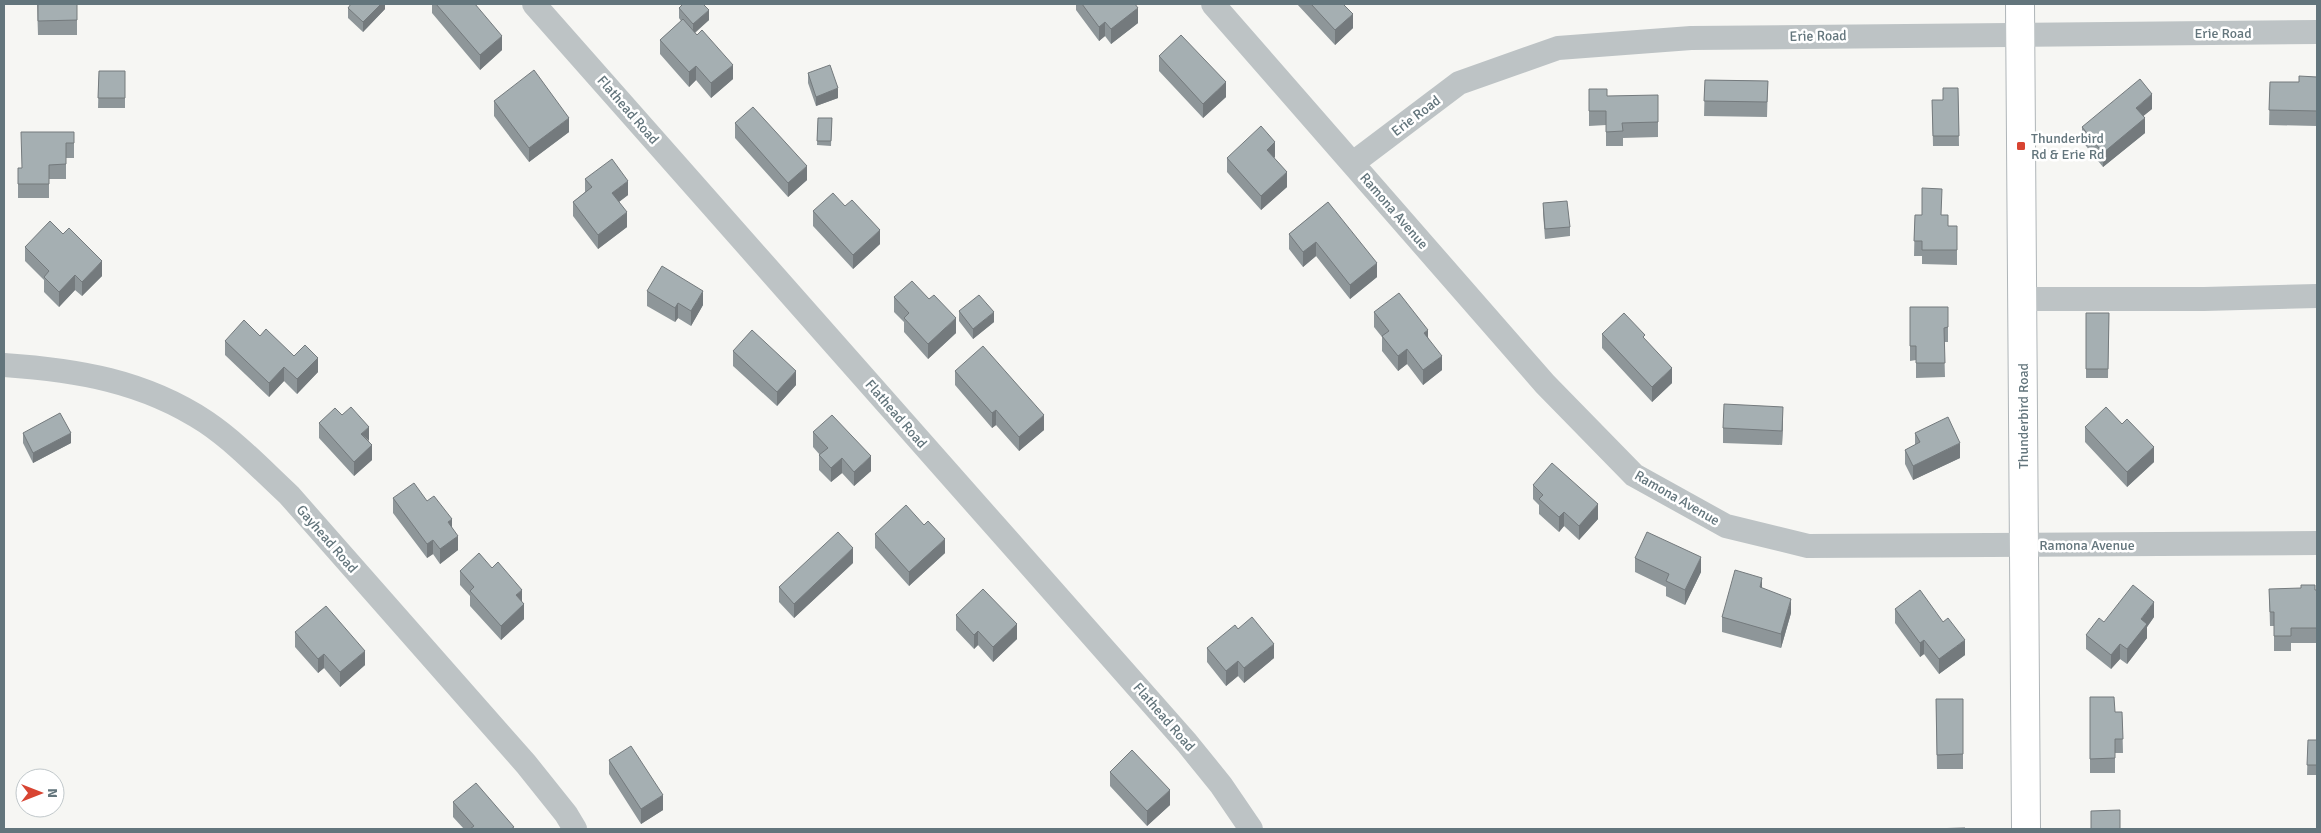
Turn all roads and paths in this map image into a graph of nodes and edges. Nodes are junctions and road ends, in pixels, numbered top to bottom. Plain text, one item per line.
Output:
1 (534, 4) edge
2 (1213, 4) edge
3 (2020, 4) edge
4 (2317, 32) edge
5 (2020, 34) junction
6 (1353, 163) junction
7 (2317, 296) edge
8 (2022, 299) junction
9 (4, 364) edge
10 (2317, 543) edge
11 (2024, 545) junction
12 (575, 829) edge
13 (1250, 829) edge
14 (2026, 829) edge

1 - 13 street, Flathead Road
2 - 6 street, Ramona Avenue
3 - 5 main road, Thunderbird Road
4 - 5 street, Erie Road
5 - 6 street, Erie Road
5 - 8 main road, Thunderbird Road
6 - 11 street, Ramona Avenue
7 - 8 street
8 - 11 main road, Thunderbird Road
9 - 12 street, Gayhead Road
10 - 11 street, Ramona Avenue
11 - 14 main road, Thunderbird Road

